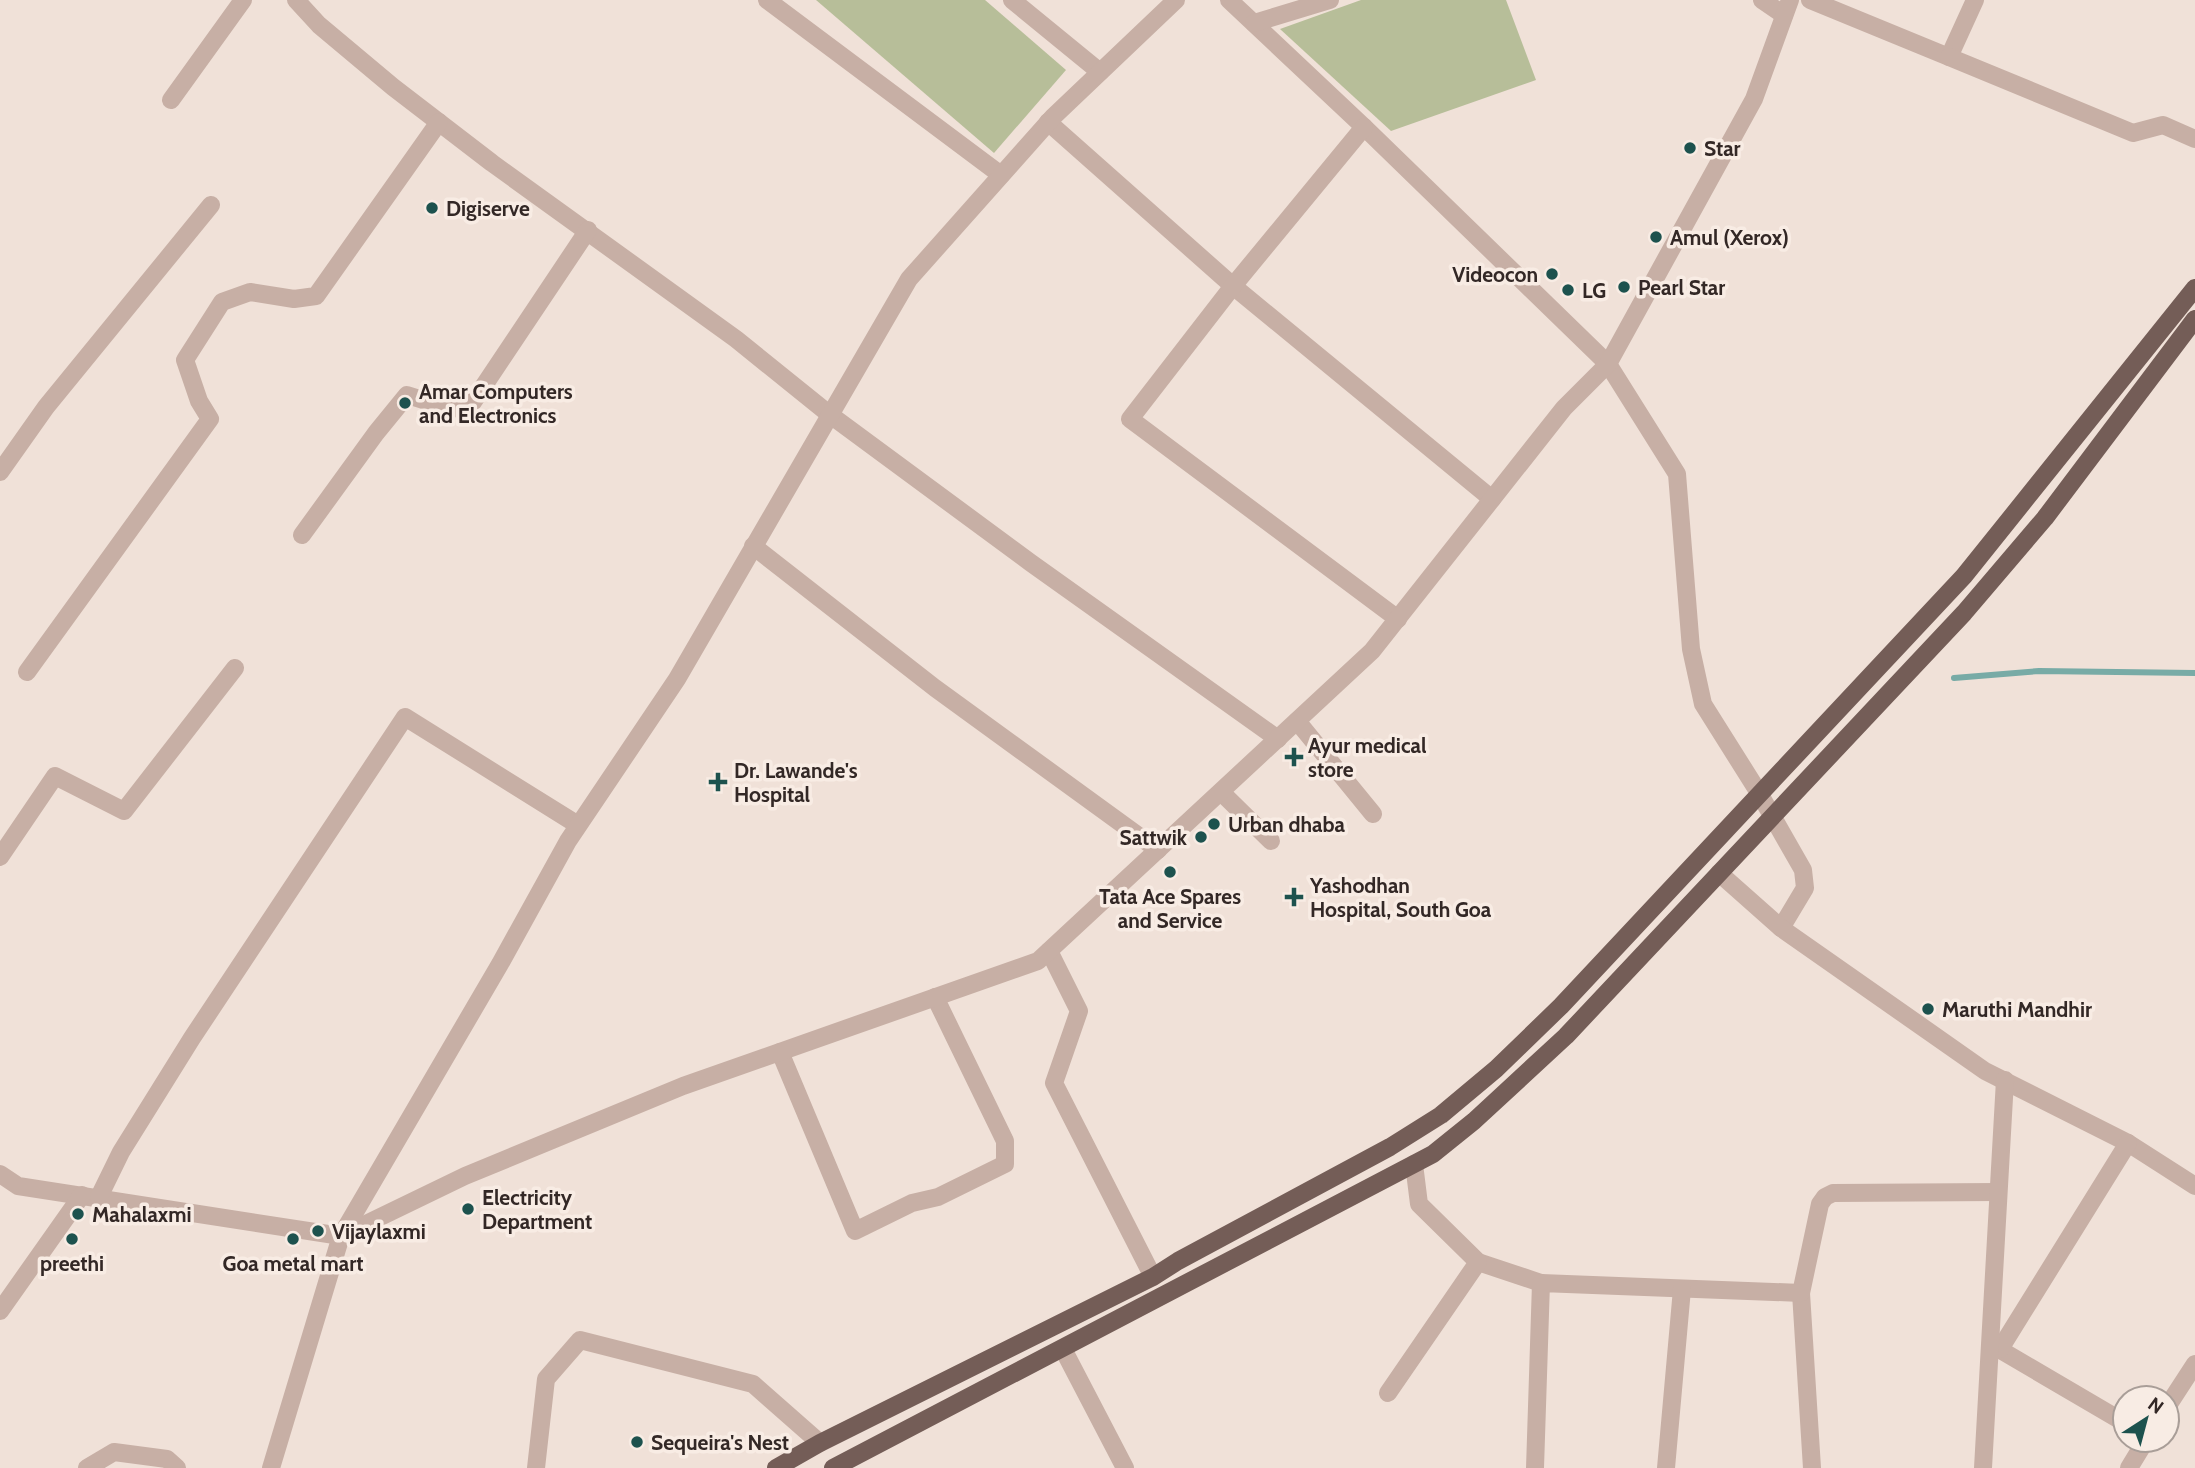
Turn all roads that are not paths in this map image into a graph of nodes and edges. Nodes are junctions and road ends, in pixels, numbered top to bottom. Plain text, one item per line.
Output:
1 (243, 0) edge
2 (296, 0) edge
3 (767, 0) edge
4 (1012, 0) edge
5 (1176, 0) edge
6 (1229, 0) edge
7 (1330, 0) edge
8 (1762, 0) edge
9 (1810, 0) edge
10 (1975, 0) edge
11 (1787, 8) edge
12 (1254, 23) junction
13 (1949, 57) junction
14 (1100, 72) junction
15 (171, 100) dead end
16 (439, 122) junction
17 (1048, 122) junction
18 (1364, 127) junction
19 (2195, 139) edge
20 (1001, 175) junction
21 (211, 205) dead end
22 (588, 230) junction
23 (1233, 286) junction
24 (2195, 288) edge
25 (2195, 319) edge
26 (1608, 364) junction
27 (830, 414) junction
28 (0, 472) edge
29 (1492, 499) junction
30 (302, 535) dead end
31 (752, 546) junction
32 (1398, 619) junction
33 (235, 668) dead end
34 (27, 672) dead end
35 (1297, 721) junction
36 (1278, 739) junction
37 (1221, 792) junction
38 (1759, 793) junction
39 (1373, 814) dead end
40 (1772, 816) junction
41 (578, 825) junction
42 (1271, 841) dead end
43 (1158, 850) junction
44 (0, 857) edge
45 (1719, 873) junction
46 (1782, 928) junction
47 (1049, 951) junction
48 (935, 997) junction
49 (780, 1052) junction
50 (2005, 1080) junction
51 (2128, 1143) junction
52 (1414, 1164) junction
53 (0, 1174) edge
54 (2193, 1181) edge
55 (1998, 1192) junction
56 (91, 1196) junction
57 (341, 1236) junction
58 (1478, 1262) junction
59 (1153, 1277) junction
60 (1541, 1283) junction
61 (1682, 1289) junction
62 (1801, 1293) junction
63 (0, 1311) edge
64 (1995, 1346) junction
65 (1063, 1349) junction
66 (2195, 1364) edge
67 (2181, 1386) edge
68 (1388, 1393) dead end
69 (2111, 1415) edge
70 (820, 1443) junction
71 (88, 1468) edge
72 (177, 1468) edge
73 (271, 1468) edge
74 (536, 1468) edge
75 (776, 1468) edge
76 (833, 1468) edge
77 (1125, 1468) edge
78 (1535, 1468) edge
79 (1666, 1468) edge
80 (1812, 1468) edge
81 (1983, 1468) edge

1 - 15 street
2 - 16 street
3 - 20 street
4 - 14 street
5 - 14 street
6 - 12 street
7 - 12 street
8 - 11 street
9 - 13 street
10 - 13 street
11 - 26 street
12 - 18 street
13 - 19 street
14 - 17 street
16 - 22 street
16 - 34 street
17 - 20 street
17 - 23 street
18 - 23 street
18 - 26 street
20 - 27 street
21 - 28 street
22 - 27 street
22 - 30 street
23 - 29 street
23 - 32 street
24 - 38 main road
25 - 40 main road
26 - 29 street
26 - 38 street
27 - 31 street
27 - 36 street
29 - 32 street
31 - 41 street
31 - 43 street
32 - 35 street
33 - 44 street
35 - 36 street
35 - 39 street
36 - 37 street
37 - 42 street
37 - 43 street
38 - 40 street
38 - 59 main road
40 - 45 main road
40 - 46 street
41 - 56 street
41 - 57 street
43 - 47 street
45 - 46 street
45 - 52 main road
46 - 50 street
47 - 48 street
47 - 59 street
48 - 49 street
48 - 49 street
49 - 57 street
50 - 51 street
50 - 55 street
51 - 54 street
51 - 64 street
52 - 58 street
52 - 65 main road
53 - 56 street
55 - 62 street
55 - 64 street
56 - 57 street
56 - 63 street
57 - 73 street
58 - 60 street
58 - 68 street
59 - 70 main road
60 - 61 street
60 - 78 street
61 - 62 street
61 - 79 street
62 - 80 street
64 - 69 street
64 - 81 street
65 - 76 main road
65 - 77 street
66 - 67 street
70 - 74 street
70 - 75 main road
71 - 72 street

